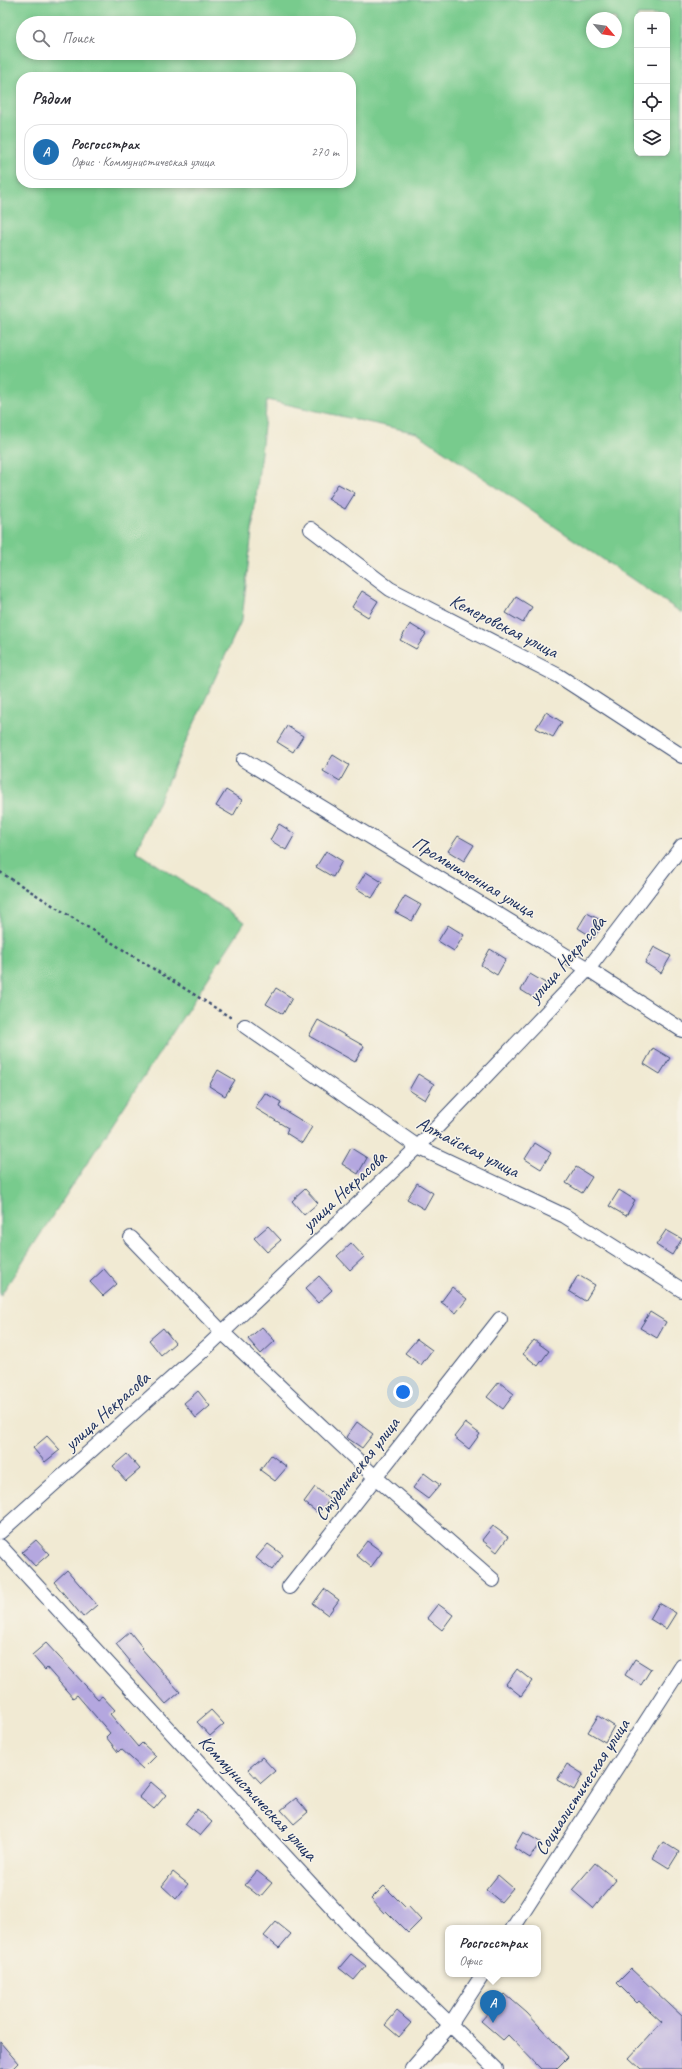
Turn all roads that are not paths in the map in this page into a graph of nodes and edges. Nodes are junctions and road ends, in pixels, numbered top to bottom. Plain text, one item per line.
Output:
1 (311, 529) dead end
2 (682, 756) edge
3 (244, 760) dead end
4 (682, 846) edge
5 (588, 969) junction
6 (245, 1026) road end
7 (682, 1030) edge
8 (418, 1147) junction
9 (130, 1238) dead end
10 (682, 1290) edge
11 (500, 1319) dead end
12 (222, 1332) junction
13 (374, 1476) junction
14 (0, 1532) edge
15 (0, 1546) edge
16 (493, 1580) dead end
17 (289, 1587) dead end
18 (682, 1666) edge
19 (515, 1925) edge
20 (481, 1977) edge
21 (450, 2025) junction
22 (412, 2069) edge
23 (496, 2069) edge

1 - 2 street, Кемеровская улица
3 - 5 street, Промышленная улица
4 - 5 street, улица Некрасова
5 - 7 street, Промышленная улица
5 - 8 street, улица Некрасова
6 - 8 street, Алтайская улица
8 - 10 street, Алтайская улица
8 - 12 street, улица Некрасова
9 - 12 street
11 - 13 street, Студенческая улица
12 - 13 street
12 - 14 street, улица Некрасова
13 - 16 street
13 - 17 street, Студенческая улица
15 - 21 street, Коммунистическая улица
18 - 19 street, Социалистическая улица
20 - 21 street
21 - 22 street
21 - 23 street, Коммунистическая улица

